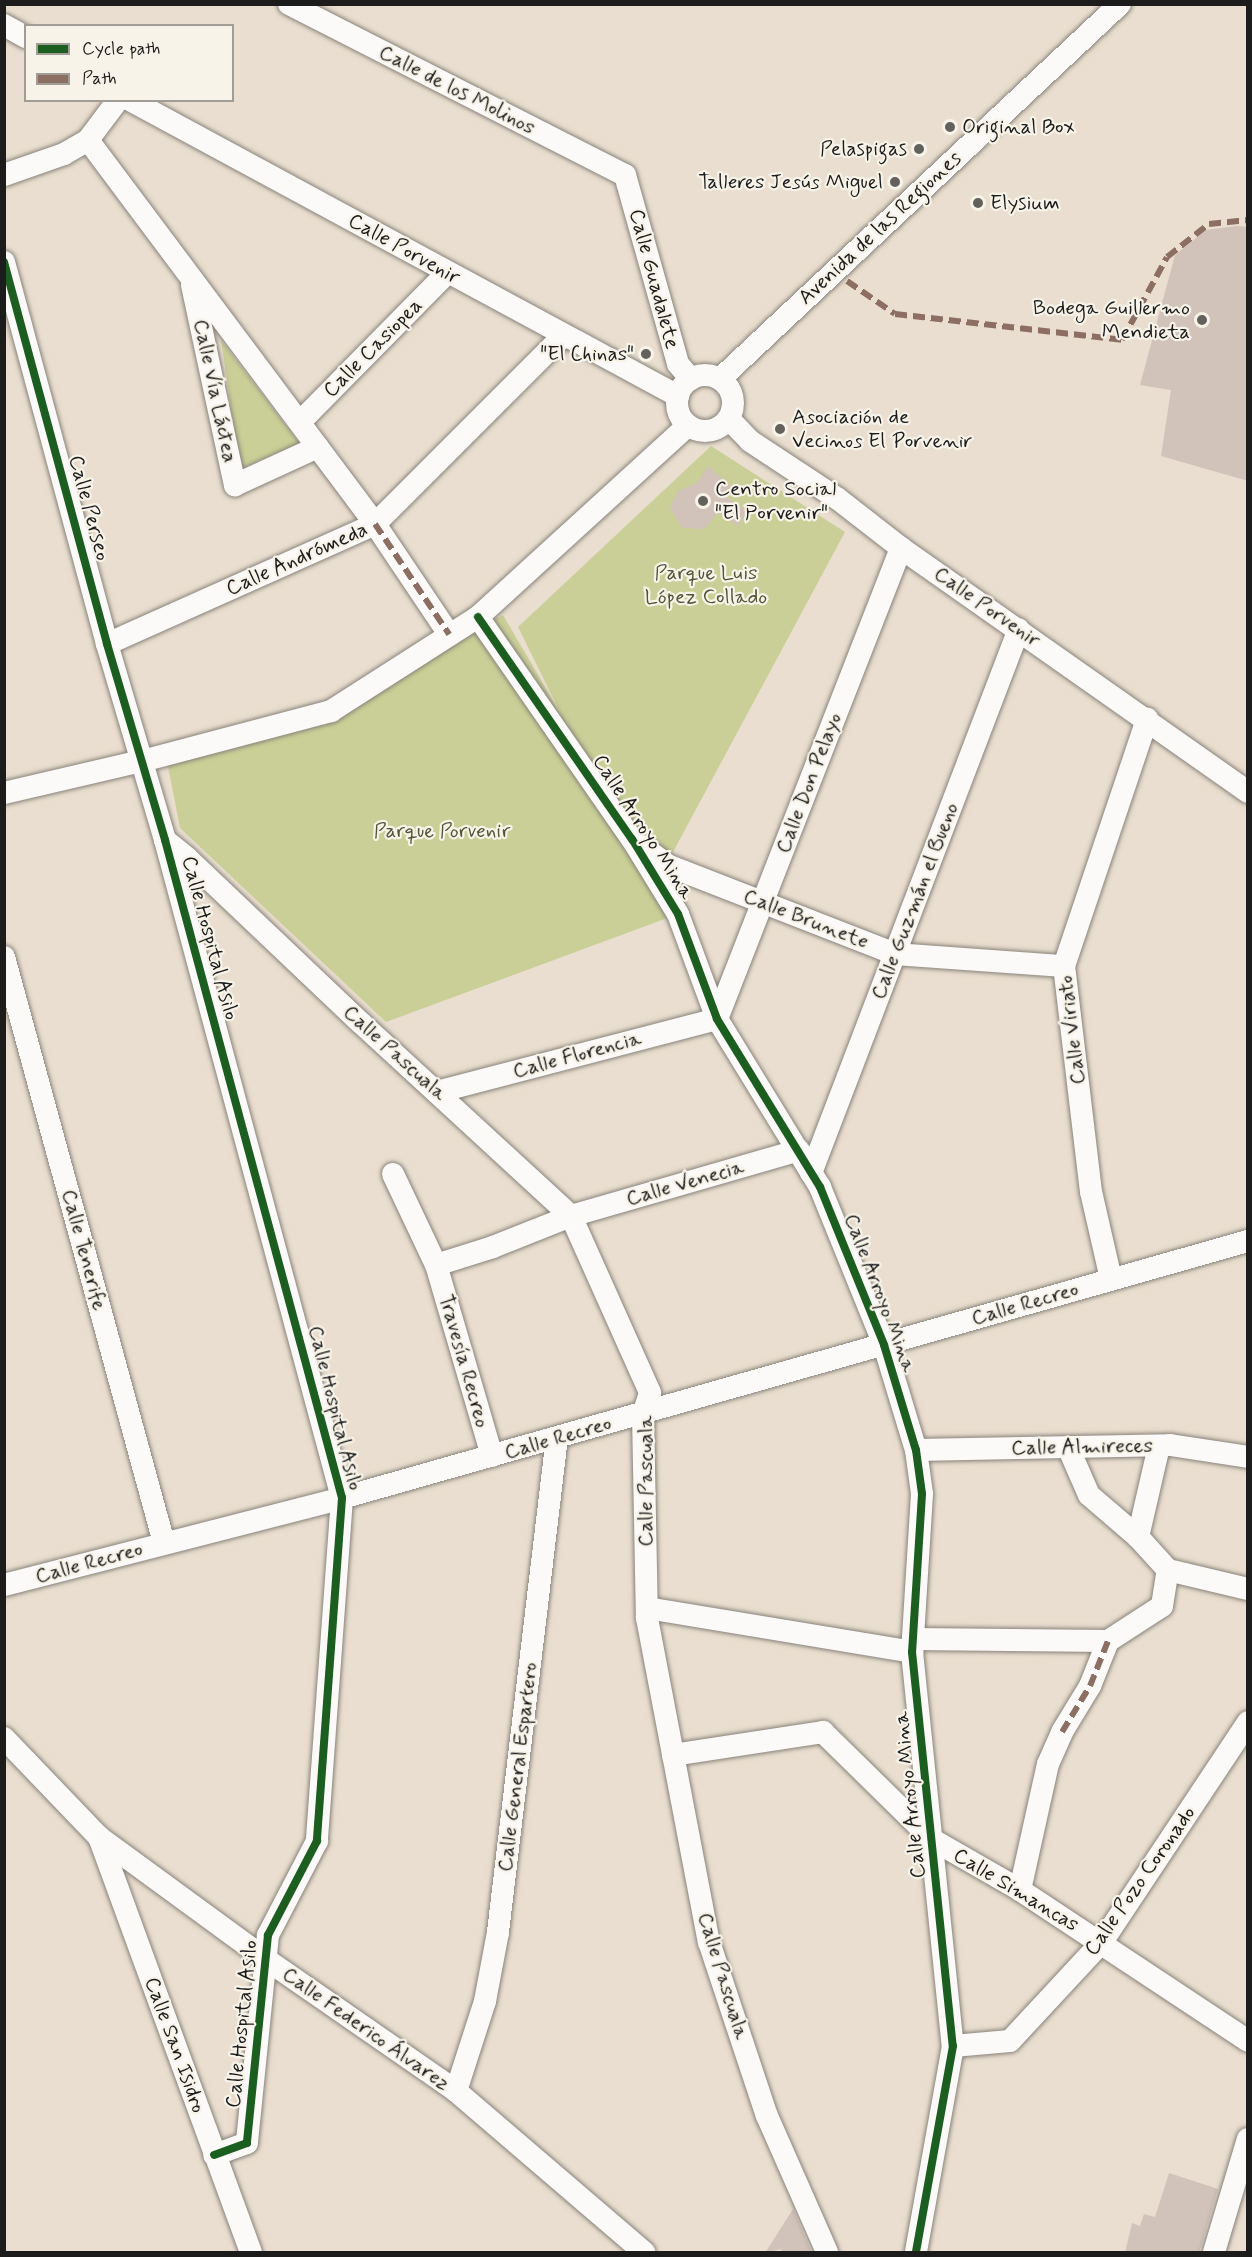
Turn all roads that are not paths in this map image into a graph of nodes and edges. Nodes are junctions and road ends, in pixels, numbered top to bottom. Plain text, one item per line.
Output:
1 (289, 4) edge
2 (1120, 4) edge
3 (4, 25) edge
4 (24, 37) edge
5 (116, 102) edge
6 (134, 102) edge
7 (88, 140) junction
8 (4, 174) edge
9 (626, 175) joint
10 (4, 262) edge
11 (447, 273) junction
12 (191, 277) junction
13 (563, 336) junction
14 (720, 379) junction
15 (684, 388) junction
16 (729, 419) junction
17 (300, 422) junction
18 (687, 426) junction
19 (318, 447) junction
20 (375, 524) junction
21 (901, 548) junction
22 (478, 616) junction
23 (1019, 629) junction
24 (449, 634) junction
25 (107, 644) junction
26 (1147, 719) junction
27 (142, 761) junction
28 (1248, 792) edge
29 (4, 793) edge
30 (632, 839) junction
31 (165, 840) junction
32 (762, 902) junction
33 (895, 954) junction
34 (4, 957) edge
35 (1064, 966) junction
36 (717, 1018) junction
37 (437, 1092) junction
38 (799, 1150) junction
39 (811, 1173) junction
40 (393, 1174) dead end
41 (571, 1216) junction
42 (1248, 1241) edge
43 (436, 1265) junction
44 (1111, 1279) junction
45 (884, 1346) junction
46 (643, 1414) junction
47 (557, 1438) junction
48 (1159, 1446) junction
49 (1068, 1447) junction
50 (916, 1450) junction
51 (492, 1456) junction
52 (1248, 1456) edge
53 (342, 1498) junction
54 (1138, 1537) junction
55 (164, 1543) junction
56 (1168, 1570) junction
57 (4, 1585) edge
58 (1248, 1588) edge
59 (647, 1608) junction
60 (1108, 1641) junction
61 (913, 1646) junction
62 (1246, 1730) edge
63 (4, 1738) edge
64 (673, 1755) junction
65 (99, 1836) junction
66 (933, 1840) junction
67 (1020, 1890) junction
68 (1102, 1942) junction
69 (267, 1960) junction
70 (1248, 2041) edge
71 (953, 2046) junction
72 (456, 2091) junction
73 (1248, 2139) edge
74 (214, 2155) junction
75 (251, 2253) edge
76 (644, 2253) edge
77 (827, 2253) edge
78 (916, 2253) edge
79 (1214, 2253) edge

1 - 9 street, Calle de los Molinos
2 - 14 street, Avenida de las Regiones
3 - 4 street
5 - 7 street
6 - 11 street, Calle Porvenir
7 - 8 street
7 - 12 street, Calle Vía Láctea
9 - 15 street, Calle Guadalete
10 - 25 street, Calle Perseo
11 - 13 street, Calle Porvenir
11 - 17 street, Calle Casiopea
12 - 17 street, Calle Vía Láctea
12 - 19 street, Calle Vía Láctea
13 - 15 street, Calle Porvenir
13 - 20 street, Calle Andrómeda
14 - 15 street
14 - 16 street
15 - 18 street
16 - 18 street
16 - 21 street, Calle Porvenir
17 - 19 street, Calle Vía Láctea
18 - 22 street
19 - 20 street, Calle Vía Láctea
20 - 24 street, Calle Vía Láctea
20 - 25 street, Calle Andrómeda
21 - 23 street, Calle Porvenir
21 - 32 street, Calle Don Pelayo
22 - 24 street
22 - 30 street, Calle Arroyo Mina
23 - 26 street, Calle Porvenir
23 - 33 street, Calle Guzmán el Bueno
24 - 27 street
25 - 27 street, Calle Perseo
26 - 28 street, Calle Porvenir
26 - 35 street, Calle Viriato
27 - 29 street
27 - 31 street, Calle Hospital Asilo
30 - 32 street, Calle Brunete
30 - 36 street, Calle Arroyo Mina
31 - 37 street, Calle Pascuala
31 - 53 street, Calle Hospital Asilo
32 - 33 street, Calle Brunete
32 - 36 street, Calle Don Pelayo
33 - 35 street, Calle Brunete
33 - 39 street, Calle Guzmán el Bueno
34 - 55 street, Calle Tenerife
35 - 44 street, Calle Viriato
36 - 37 street, Calle Florencia
36 - 38 street, Calle Arroyo Mina
37 - 41 street, Calle Pascuala
38 - 39 street, Calle Arroyo Mina
38 - 41 street, Calle Venecia
39 - 45 street, Calle Arroyo Mina
40 - 43 street, Travesía Recreo
41 - 43 street, Travesía Recreo
41 - 46 street, Calle Pascuala
42 - 44 street, Calle Recreo
43 - 51 street, Travesía Recreo
44 - 45 street, Calle Recreo
45 - 46 street, Calle Recreo
45 - 50 street, Calle Arroyo Mina
46 - 47 street, Calle Recreo
46 - 59 street, Calle Pascuala
47 - 51 street, Calle Recreo
47 - 72 street, Calle General Espartero
48 - 49 street, Calle Almireces
48 - 52 street, Calle Almireces
48 - 54 street
49 - 50 street, Calle Almireces
49 - 54 street
50 - 61 street, Calle Arroyo Mina
51 - 53 street, Calle Recreo
53 - 55 street, Calle Recreo
53 - 69 street, Calle Hospital Asilo
54 - 56 street
55 - 57 street, Calle Recreo
56 - 58 street
56 - 60 street
59 - 61 street
59 - 64 street, Calle Pascuala
60 - 61 street
60 - 67 street
61 - 66 street, Calle Arroyo Mina
62 - 68 street, Calle Pozo Coronado
63 - 65 street, Calle Federico Álvarez
64 - 66 street, Calle Simancas
64 - 77 street, Calle Pascuala
65 - 69 street, Calle Federico Álvarez
65 - 74 street, Calle San Isidro
66 - 67 street, Calle Simancas
66 - 71 street, Calle Arroyo Mina
67 - 68 street, Calle Simancas
68 - 70 street, Calle Simancas
68 - 71 street, Calle Pozo Coronado
69 - 72 street, Calle Federico Álvarez
69 - 74 street, Calle Hospital Asilo
71 - 78 street, Calle Arroyo Mina
72 - 76 street, Calle Federico Álvarez
73 - 79 street
74 - 75 street, Calle San Isidro

